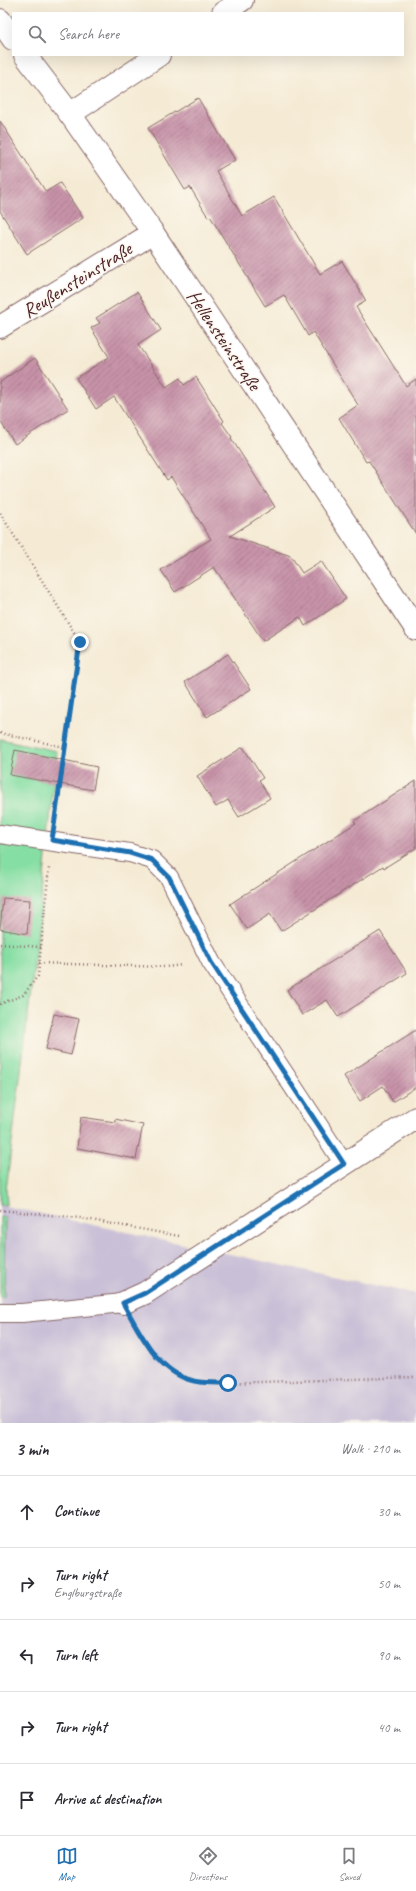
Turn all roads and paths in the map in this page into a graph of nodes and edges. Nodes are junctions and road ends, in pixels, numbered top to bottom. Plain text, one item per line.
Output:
1 (242, 0) edge
2 (224, 12) edge
3 (0, 20) edge
4 (12, 38) edge
5 (26, 56) edge
6 (157, 56) edge
7 (70, 114) junction
8 (153, 233) junction
9 (0, 327) edge
10 (0, 512) edge
11 (416, 629) edge
12 (0, 733) edge
13 (64, 747) junction
14 (0, 834) edge
15 (52, 840) junction
16 (0, 944) edge
17 (41, 947) junction
18 (211, 962) junction
19 (39, 963) junction
20 (0, 1004) edge
21 (416, 1118) edge
22 (344, 1164) junction
23 (0, 1210) edge
24 (223, 1244) junction
25 (123, 1303) junction
26 (0, 1313) edge
27 (416, 1377) edge

1 - 2 street
3 - 4 street
5 - 7 street, Hellensteinstraße
6 - 7 street
7 - 8 street, Hellensteinstraße
8 - 9 street, Reußensteinstraße
8 - 11 street, Hellensteinstraße
10 - 13 path
12 - 13 path
13 - 15 path
14 - 15 lane
15 - 17 path
15 - 18 lane
16 - 17 path
17 - 19 path
18 - 19 path
18 - 22 lane
19 - 20 path
21 - 22 street
22 - 24 street
23 - 24 path
24 - 25 street
25 - 26 lane
25 - 27 path

